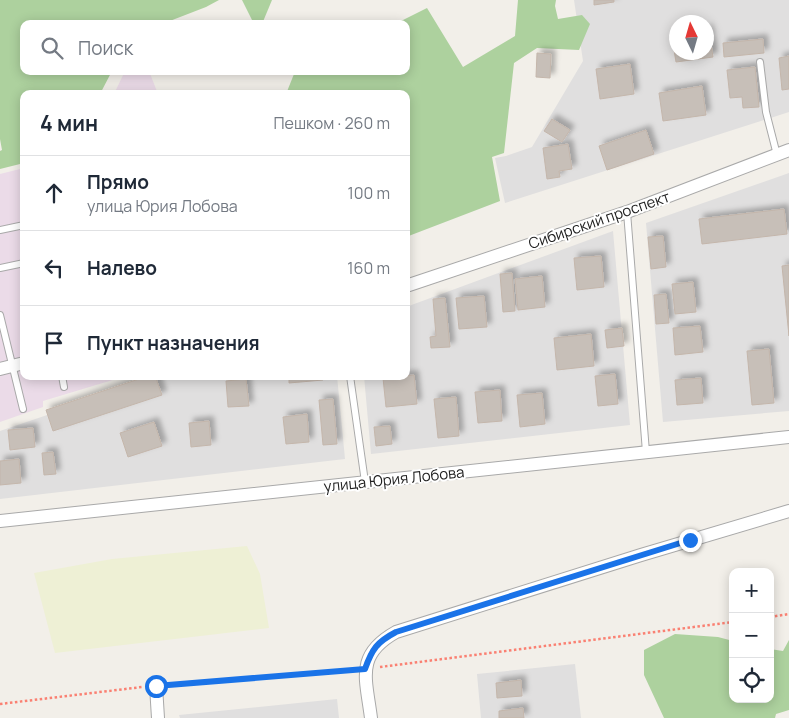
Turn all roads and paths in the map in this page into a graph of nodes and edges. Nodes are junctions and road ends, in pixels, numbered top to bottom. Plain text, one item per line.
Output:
1 (760, 62) dead end
2 (789, 150) edge
3 (776, 155) junction
4 (627, 212) junction
5 (20, 226) edge
6 (0, 230) edge
7 (20, 264) edge
8 (0, 268) edge
9 (410, 285) edge
10 (0, 315) edge
11 (12, 366) edge
12 (63, 380) edge
13 (351, 380) edge
14 (64, 388) dead end
15 (22, 409) dead end
16 (789, 437) edge
17 (646, 452) junction
18 (364, 482) junction
19 (789, 511) edge
20 (0, 521) edge
21 (789, 614) edge
22 (774, 616) edge
23 (729, 623) edge
24 (365, 669) junction
25 (156, 686) junction
26 (0, 704) edge
27 (158, 718) edge
28 (371, 718) edge

1 - 3 lane
2 - 3 street, Сибирский проспект
3 - 4 street, Сибирский проспект
4 - 9 street, Сибирский проспект
4 - 17 lane
5 - 6 lane
7 - 8 lane
10 - 11 lane
11 - 15 lane
12 - 14 lane
13 - 18 lane
16 - 17 street, улица Юрия Лобова
17 - 18 street, улица Юрия Лобова
18 - 20 street, улица Юрия Лобова
19 - 24 street
21 - 22 path
23 - 24 path
24 - 25 path
24 - 28 street
25 - 26 path
25 - 27 street

